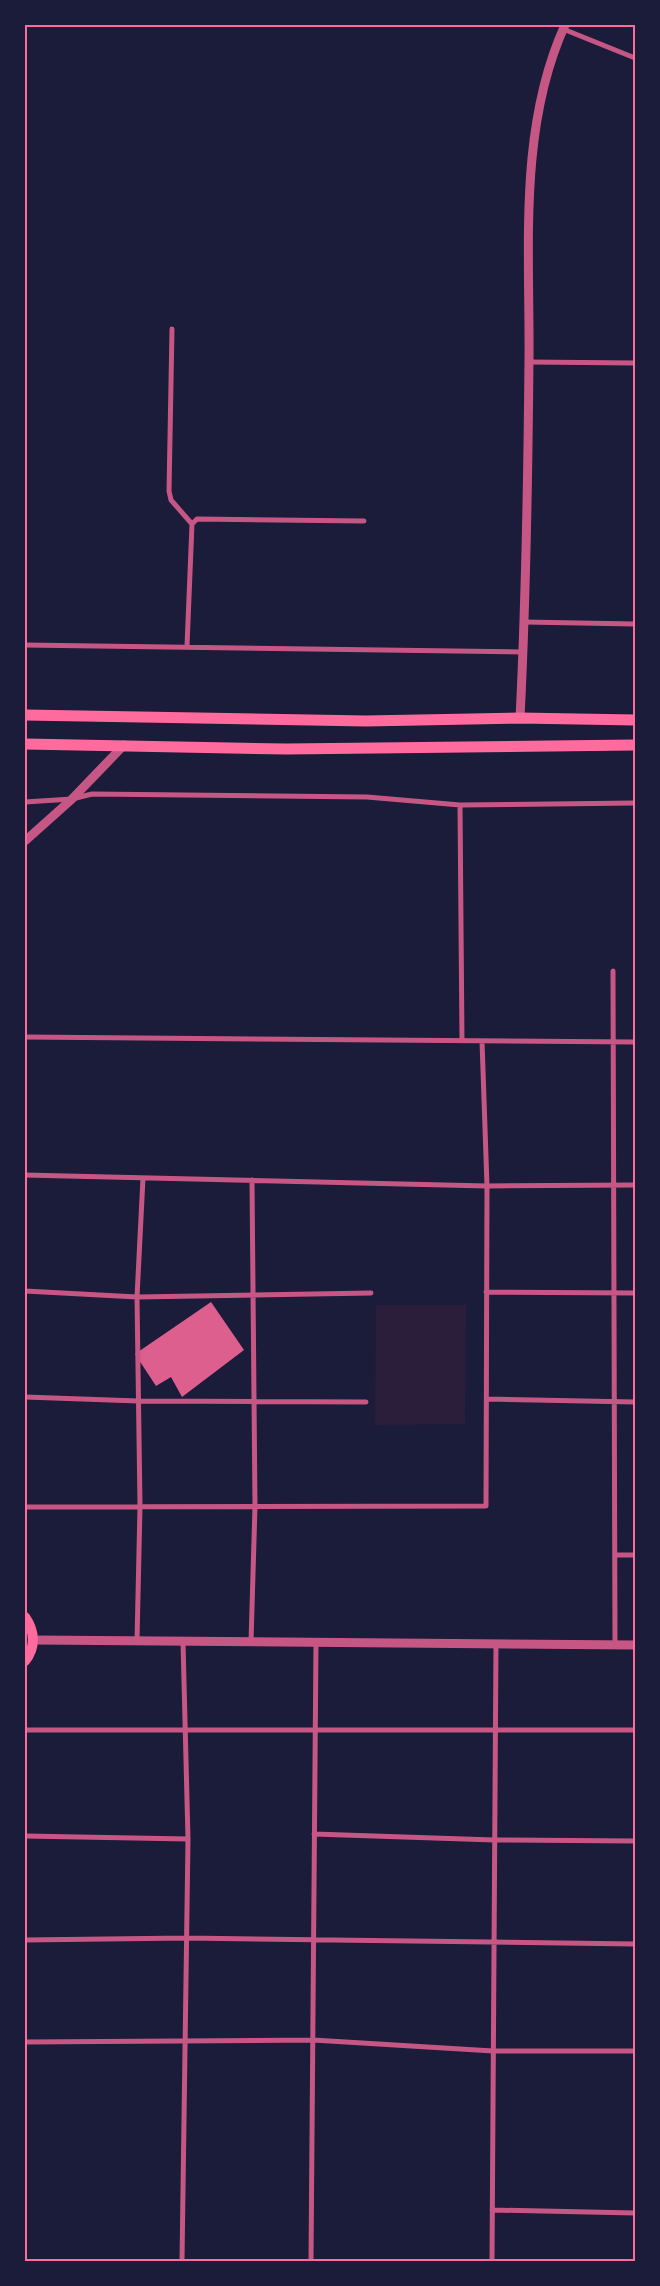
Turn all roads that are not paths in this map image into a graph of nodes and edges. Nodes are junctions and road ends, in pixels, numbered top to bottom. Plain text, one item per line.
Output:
1 (564, 27) edge
2 (635, 58) edge
3 (172, 329) dead end
4 (529, 362) junction
5 (635, 363) edge
6 (364, 521) dead end
7 (192, 524) junction
8 (524, 622) junction
9 (635, 624) edge
10 (25, 645) edge
11 (188, 646) junction
12 (523, 652) junction
13 (25, 715) edge
14 (520, 718) junction
15 (635, 720) edge
16 (25, 744) edge
17 (124, 745) junction
18 (635, 745) edge
19 (72, 799) junction
20 (25, 802) edge
21 (635, 803) edge
22 (460, 805) junction
23 (25, 841) edge
24 (613, 971) dead end
25 (25, 1037) edge
26 (462, 1041) junction
27 (482, 1041) junction
28 (613, 1042) junction
29 (635, 1042) edge
30 (25, 1175) edge
31 (143, 1178) junction
32 (252, 1180) junction
33 (612, 1185) junction
34 (635, 1185) edge
35 (487, 1186) junction
36 (25, 1291) edge
37 (486, 1292) junction
38 (613, 1292) junction
39 (371, 1293) dead end
40 (635, 1294) edge
41 (253, 1295) junction
42 (137, 1297) junction
43 (25, 1397) edge
44 (487, 1399) junction
45 (254, 1400) junction
46 (138, 1401) junction
47 (366, 1402) dead end
48 (614, 1402) junction
49 (635, 1402) edge
50 (25, 1506) edge
51 (140, 1506) junction
52 (255, 1506) junction
53 (614, 1555) junction
54 (635, 1555) edge
55 (25, 1618) edge
56 (34, 1640) junction
57 (316, 1641) junction
58 (137, 1642) junction
59 (183, 1642) junction
60 (251, 1642) junction
61 (496, 1643) junction
62 (615, 1645) junction
63 (635, 1645) edge
64 (25, 1661) edge
65 (25, 1730) edge
66 (185, 1730) junction
67 (315, 1730) junction
68 (495, 1730) junction
69 (635, 1730) edge
70 (314, 1834) junction
71 (25, 1836) edge
72 (188, 1840) junction
73 (494, 1840) junction
74 (635, 1841) edge
75 (186, 1938) junction
76 (25, 1940) edge
77 (313, 1941) junction
78 (494, 1943) junction
79 (635, 1944) edge
80 (312, 2040) junction
81 (185, 2041) junction
82 (25, 2042) edge
83 (493, 2051) junction
84 (635, 2051) edge
85 (492, 2210) junction
86 (635, 2213) edge
87 (182, 2261) edge
88 (311, 2261) edge
89 (492, 2261) edge

1 - 2 street
1 - 4 street
3 - 7 street
4 - 5 street
4 - 8 street
6 - 7 street
7 - 11 street
8 - 9 street
8 - 12 street
10 - 11 street
11 - 12 street
12 - 14 street
13 - 14 main road
14 - 15 main road
16 - 17 main road
17 - 18 main road
17 - 19 street
19 - 20 street
19 - 22 street
19 - 23 street
21 - 22 street
22 - 26 street
24 - 28 street
25 - 26 street
26 - 27 street
27 - 28 street
27 - 35 street
28 - 29 street
28 - 33 street
30 - 31 street
31 - 32 street
31 - 42 street
32 - 35 street
32 - 41 street
33 - 34 street
33 - 35 street
33 - 38 street
35 - 37 street
36 - 42 street
37 - 38 street
37 - 44 street
38 - 40 street
38 - 48 street
39 - 41 street
41 - 42 street
41 - 45 street
42 - 46 street
43 - 46 street
44 - 48 street
44 - 52 street
45 - 46 street
45 - 47 street
45 - 52 street
46 - 51 street
48 - 49 street
48 - 53 street
50 - 51 street
51 - 52 street
51 - 58 street
52 - 60 street
53 - 54 street
53 - 62 street
55 - 56 main road
56 - 58 street
56 - 64 main road
57 - 60 street
57 - 61 street
57 - 67 street
58 - 59 street
59 - 60 street
59 - 66 street
61 - 62 street
61 - 68 street
62 - 63 street
65 - 66 street
66 - 67 street
66 - 72 street
67 - 68 street
67 - 70 street
68 - 69 street
68 - 73 street
70 - 73 street
70 - 77 street
71 - 72 street
72 - 75 street
73 - 74 street
73 - 78 street
75 - 76 street
75 - 77 street
75 - 81 street
77 - 78 street
77 - 80 street
78 - 79 street
78 - 83 street
80 - 81 street
80 - 83 street
80 - 88 street
81 - 82 street
81 - 87 street
83 - 84 street
83 - 85 street
85 - 86 street
85 - 89 street

